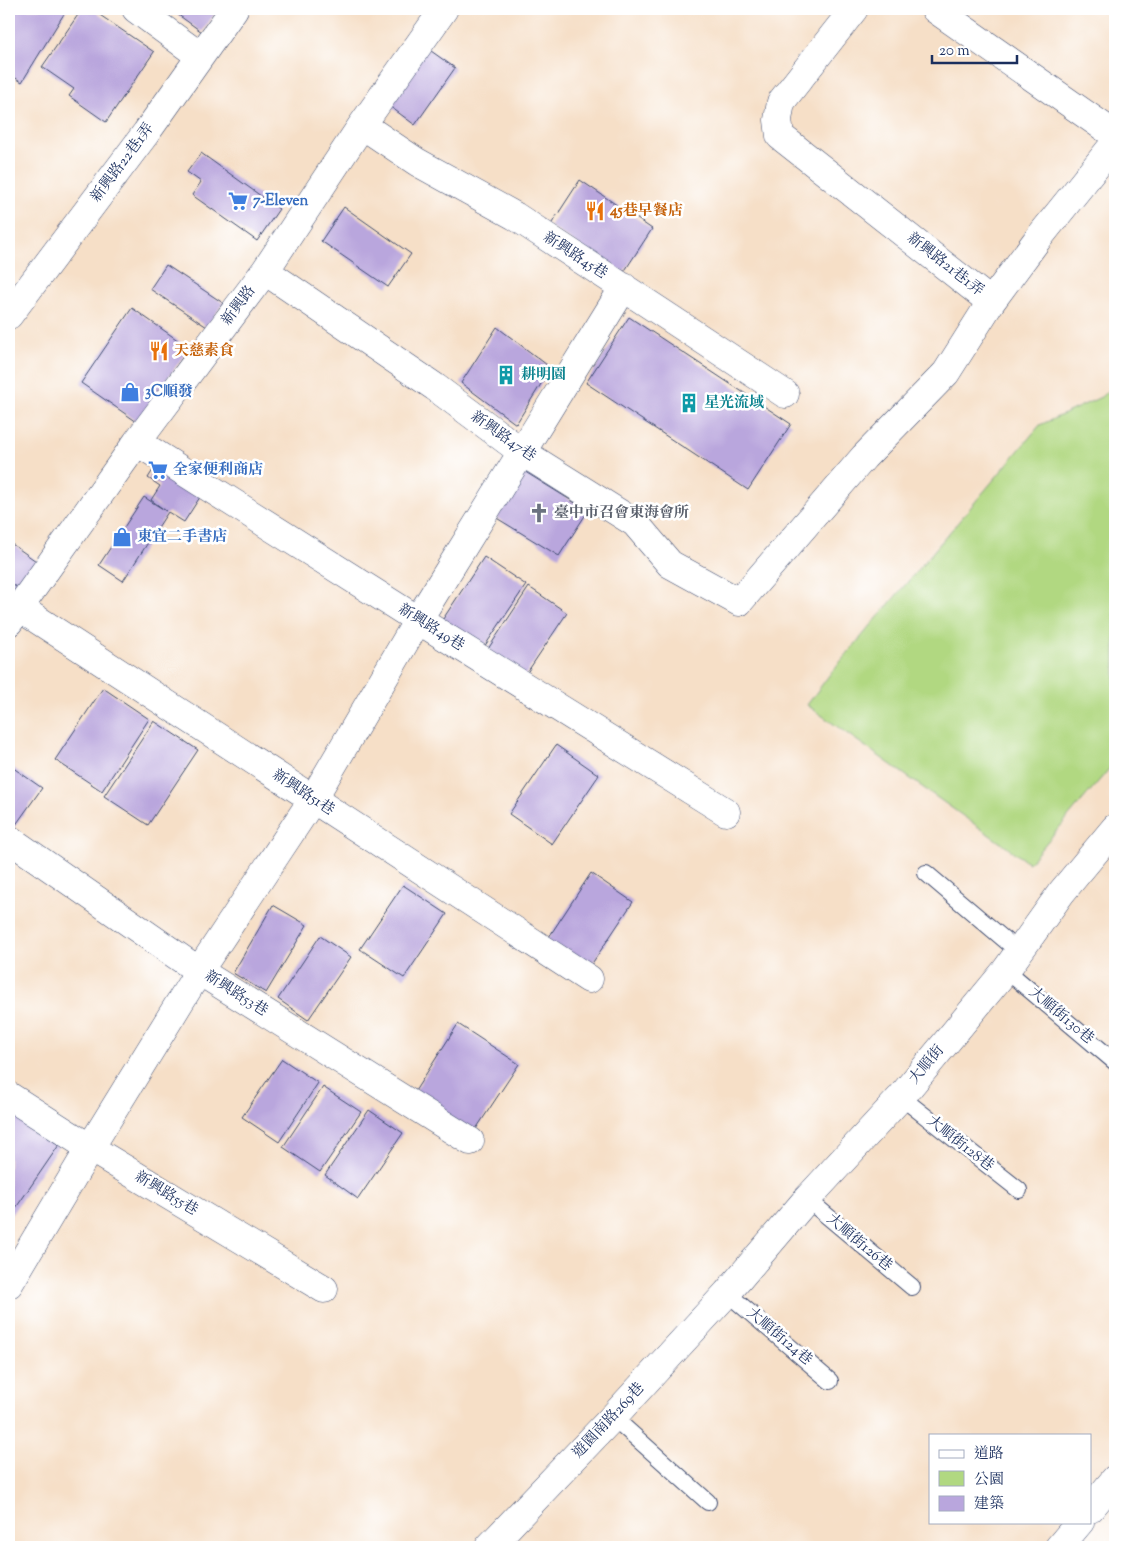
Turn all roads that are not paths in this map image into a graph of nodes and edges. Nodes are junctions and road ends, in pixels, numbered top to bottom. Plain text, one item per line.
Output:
1 (136, 9) edge
2 (234, 9) edge
3 (444, 9) edge
4 (854, 9) edge
5 (935, 9) edge
6 (200, 56) junction
7 (362, 125) junction
8 (1115, 135) edge
9 (1115, 143) edge
10 (265, 272) junction
11 (624, 287) junction
12 (991, 302) junction
13 (9, 315) edge
14 (784, 394) dead end
15 (137, 442) junction
16 (522, 452) junction
17 (739, 602) joint
18 (13, 614) edge
19 (418, 620) junction
20 (313, 799) junction
21 (726, 812) dead end
22 (1114, 831) edge
23 (9, 839) edge
24 (926, 873) dead end
25 (1012, 961) junction
26 (199, 971) junction
27 (589, 979) dead end
28 (1115, 1062) edge
29 (9, 1096) edge
30 (900, 1097) junction
31 (470, 1141) dead end
32 (90, 1148) junction
33 (1019, 1190) dead end
34 (806, 1199) junction
35 (9, 1284) edge
36 (912, 1287) dead end
37 (324, 1289) dead end
38 (727, 1293) junction
39 (830, 1381) dead end
40 (613, 1417) junction
41 (1115, 1478) edge
42 (708, 1502) dead end
43 (1092, 1507) edge
44 (1078, 1524) edge
45 (489, 1547) edge
46 (1059, 1547) edge

1 - 6 street
2 - 6 street, 新興路22巷1弄
3 - 7 street, 新興路
4 - 12 street, 新興路21巷1弄
5 - 8 street
6 - 13 street, 新興路22巷1弄
7 - 10 street, 新興路
7 - 11 street, 新興路45巷
9 - 12 street
10 - 15 street, 新興路
10 - 16 street, 新興路47巷
11 - 14 street, 新興路45巷
11 - 16 street
12 - 17 street, 新興路21巷1弄
15 - 18 street, 新興路
15 - 19 street, 新興路49巷
16 - 17 street, 新興路47巷
16 - 19 street
18 - 20 street, 新興路51巷
19 - 20 street
19 - 21 street, 新興路49巷
20 - 26 street
20 - 27 street, 新興路51巷
22 - 25 street, 大順街
23 - 26 street, 新興路53巷
24 - 25 lane, 大順街130巷
25 - 28 lane, 大順街130巷
25 - 30 street, 大順街
26 - 31 street, 新興路53巷
26 - 32 street
29 - 32 street, 新興路55巷
30 - 33 lane, 大順街128巷
30 - 34 street, 大順街
32 - 35 street
32 - 37 street, 新興路55巷
34 - 36 lane, 大順街126巷
34 - 38 street, 大順街
38 - 39 lane, 大順街124巷
38 - 40 street, 遊園南路269巷
40 - 42 lane
40 - 45 street, 遊園南路269巷
41 - 43 street
44 - 46 street

